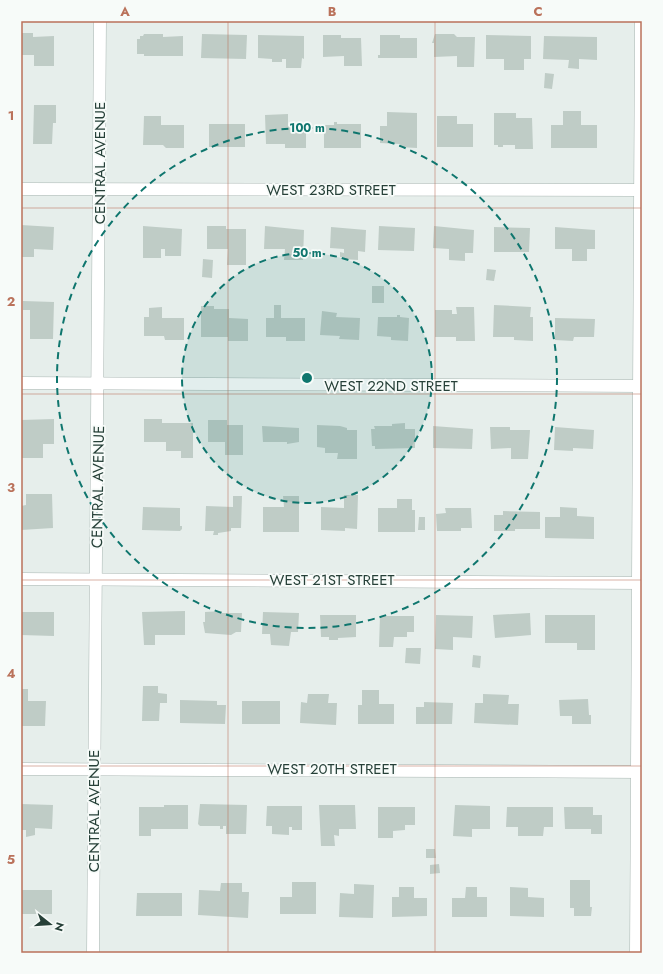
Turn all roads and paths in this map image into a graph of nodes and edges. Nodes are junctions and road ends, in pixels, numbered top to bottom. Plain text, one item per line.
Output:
1 (100, 21) edge
2 (641, 21) edge
3 (21, 189) edge
4 (100, 190) junction
5 (642, 190) edge
6 (21, 383) edge
7 (99, 384) junction
8 (640, 386) edge
9 (21, 578) edge
10 (96, 579) junction
11 (640, 583) edge
12 (21, 768) edge
13 (94, 769) junction
14 (640, 772) edge
15 (93, 953) edge
16 (636, 953) edge

1 - 4 street, CENTRAL AVENUE
2 - 5 street
3 - 4 street, WEST 23RD STREET
4 - 5 street, WEST 23RD STREET
4 - 7 street, CENTRAL AVENUE
5 - 8 street
6 - 7 street, WEST 22ND STREET
7 - 8 street, WEST 22ND STREET
7 - 10 street, CENTRAL AVENUE
8 - 11 street
9 - 10 street, WEST 21ST STREET
10 - 11 street, WEST 21ST STREET
10 - 13 street, CENTRAL AVENUE
11 - 14 street
12 - 13 street, WEST 20TH STREET
13 - 14 street, WEST 20TH STREET
13 - 15 street, CENTRAL AVENUE
14 - 16 street

